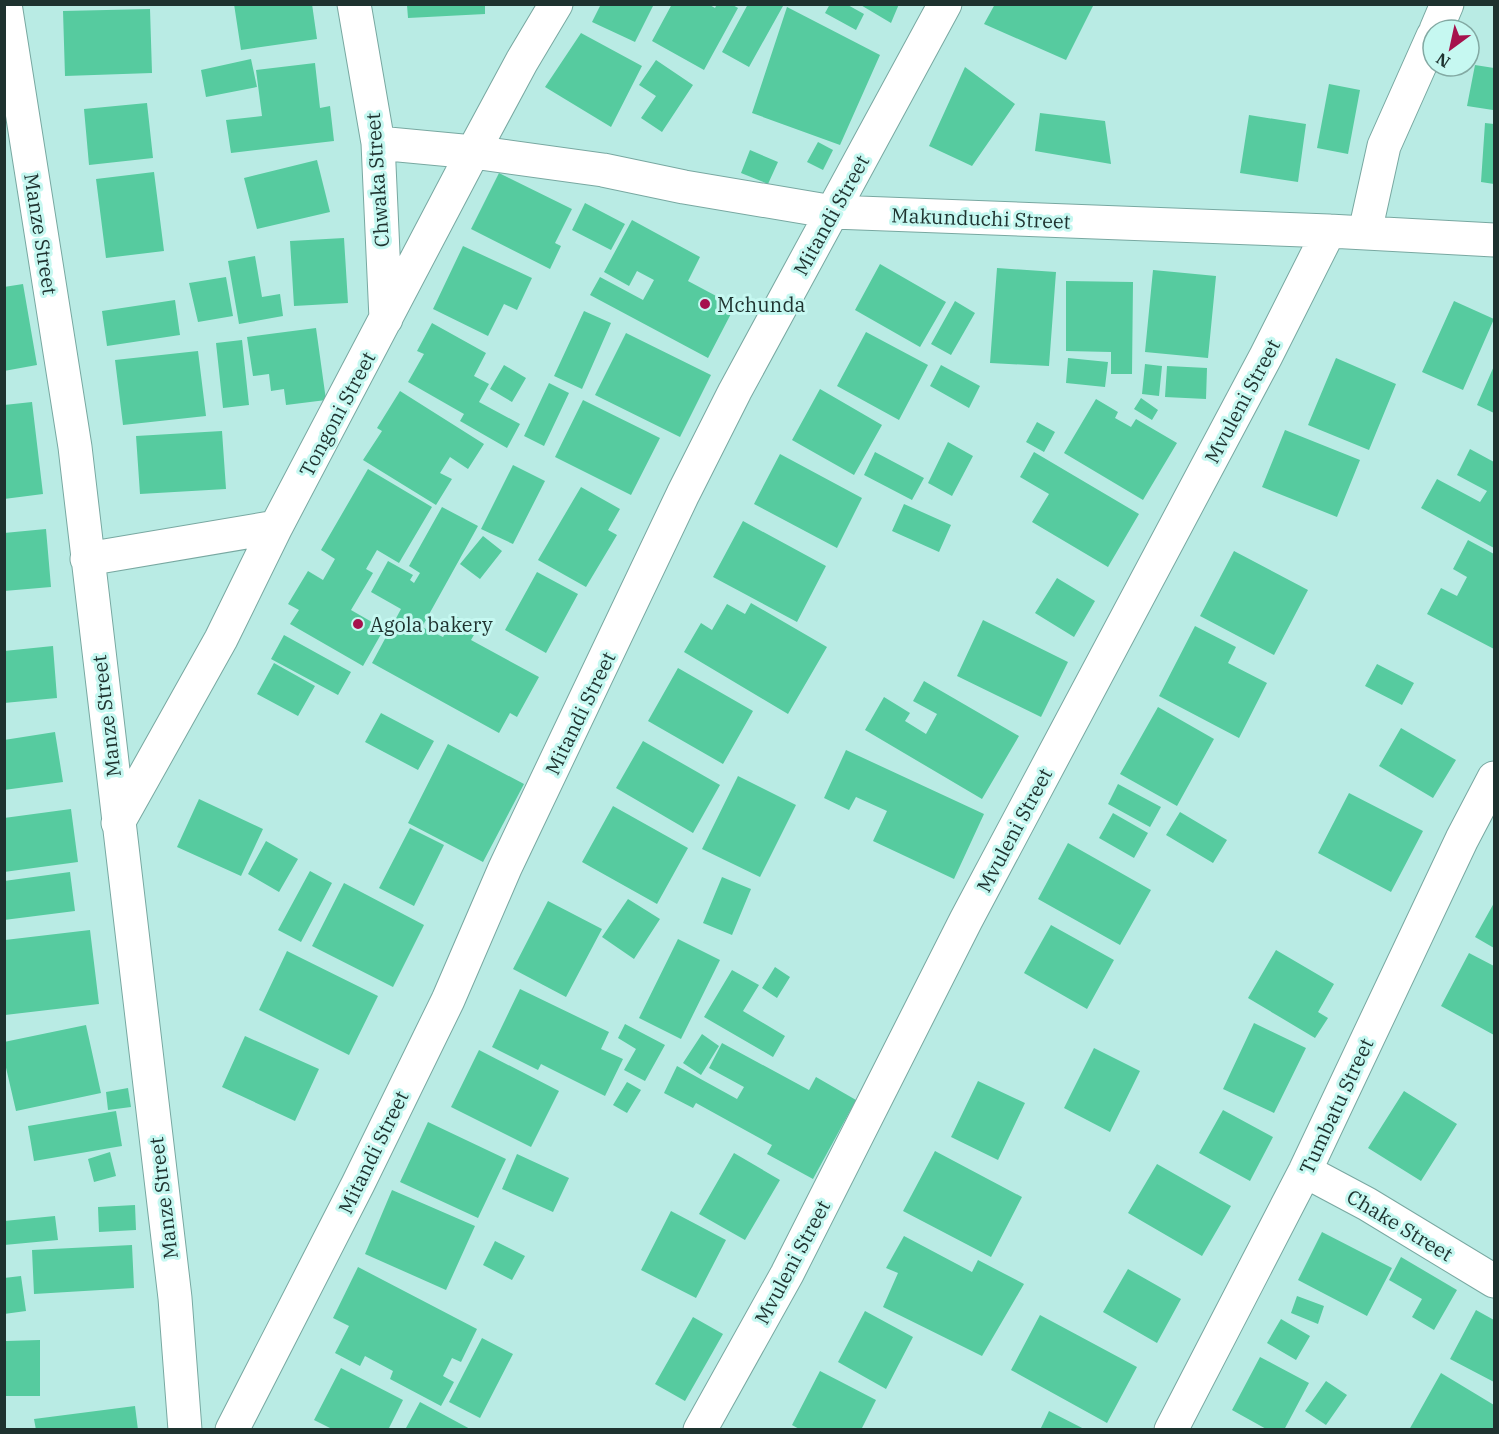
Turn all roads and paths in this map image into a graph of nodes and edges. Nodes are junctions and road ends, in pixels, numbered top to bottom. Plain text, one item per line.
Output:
1 (5, 4) edge
2 (354, 4) edge
3 (556, 4) edge
4 (945, 4) edge
5 (1447, 4) edge
6 (1441, 18) edge
7 (1421, 63) edge
8 (378, 143) junction
9 (16, 150) edge
10 (473, 152) junction
11 (833, 212) junction
12 (1329, 231) junction
13 (1365, 232) junction
14 (1494, 240) edge
15 (386, 320) junction
16 (276, 527) junction
17 (87, 559) junction
18 (1494, 778) edge
19 (118, 823) junction
20 (1305, 1171) junction
21 (1494, 1281) edge
22 (185, 1430) edge
23 (232, 1430) edge
24 (700, 1430) edge
25 (1171, 1430) edge

1 - 9 street, Manze Street
2 - 8 street, Chwaka Street
3 - 10 street, Tongoni Street
4 - 11 street, Mitandi Street
5 - 6 street
7 - 13 street
8 - 10 street, Makunduchi Street
8 - 15 street, Chwaka Street
9 - 17 street, Manze Street
10 - 11 street, Makunduchi Street
10 - 15 street, Tongoni Street
11 - 12 street, Makunduchi Street
11 - 23 street, Mitandi Street
12 - 13 street, Makunduchi Street
12 - 24 street, Mvuleni Street
13 - 14 street, Makunduchi Street
15 - 16 street, Tongoni Street
16 - 17 street
16 - 19 street, Tongoni Street
17 - 19 street, Manze Street
18 - 20 street, Tumbatu Street
19 - 22 street, Manze Street
20 - 21 street, Chake Street
20 - 25 street, Tumbatu Street

